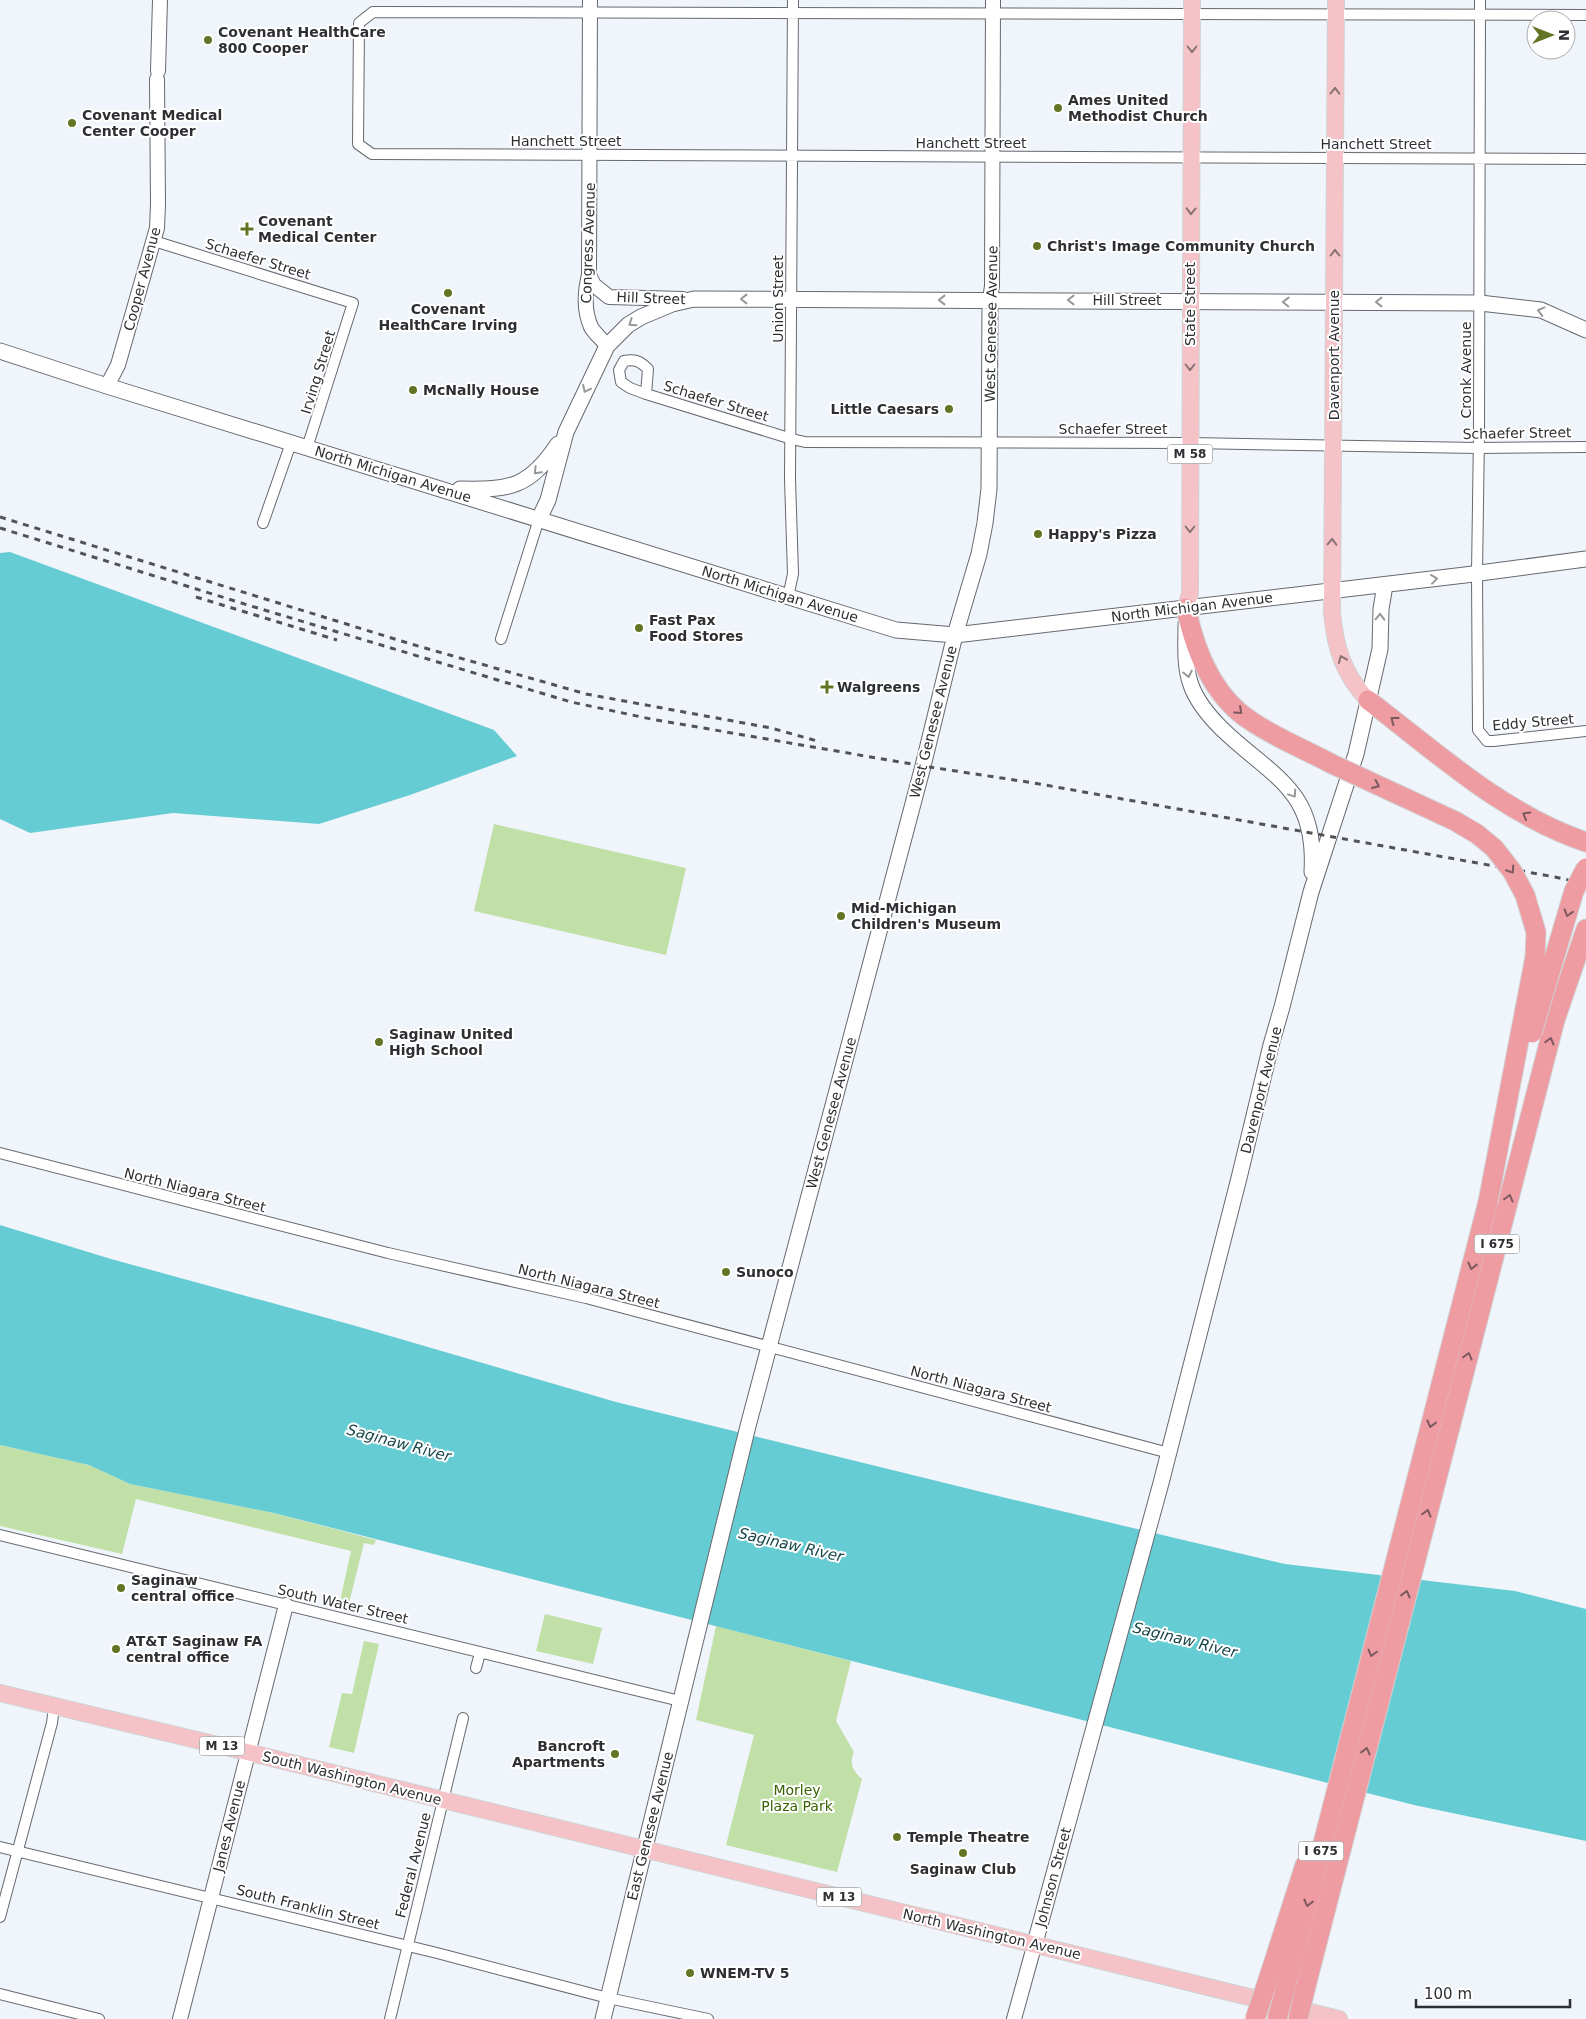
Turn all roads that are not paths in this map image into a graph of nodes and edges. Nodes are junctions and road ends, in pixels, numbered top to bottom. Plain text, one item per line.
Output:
1 (160, 0) edge
2 (793, 0) edge
3 (1480, 0) edge
4 (590, 6) edge
5 (992, 6) edge
6 (1192, 7) edge
7 (1336, 7) edge
8 (793, 12) junction
9 (1480, 15) junction
10 (1586, 15) edge
11 (590, 155) junction
12 (793, 156) junction
13 (992, 157) junction
14 (1191, 157) junction
15 (1335, 158) junction
16 (1479, 159) junction
17 (1586, 159) edge
18 (154, 241) junction
19 (589, 274) junction
20 (694, 299) junction
21 (792, 299) junction
22 (990, 300) junction
23 (1190, 300) junction
24 (1335, 302) junction
25 (353, 303) joint
26 (1480, 303) junction
27 (1586, 330) edge
28 (607, 346) junction
29 (0, 351) edge
30 (107, 386) junction
31 (646, 394) dead end
32 (566, 432) junction
33 (792, 439) junction
34 (990, 442) junction
35 (291, 443) junction
36 (1190, 443) junction
37 (1334, 446) junction
38 (1586, 447) edge
39 (307, 448) junction
40 (1478, 448) junction
41 (441, 489) junction
42 (538, 519) junction
43 (264, 523) dead end
44 (1586, 559) edge
45 (1477, 574) junction
46 (1385, 585) junction
47 (1332, 591) junction
48 (788, 597) junction
49 (1186, 608) junction
50 (955, 635) junction
51 (501, 639) dead end
52 (1368, 700) junction
53 (1586, 731) edge
54 (1483, 738) joint
55 (1586, 842) edge
56 (1586, 868) edge
57 (1311, 892) junction
58 (1586, 929) edge
59 (0, 1153) edge
60 (1488, 1202) junction
61 (770, 1348) junction
62 (1169, 1453) junction
63 (1161, 1483) joint
64 (0, 1535) edge
65 (286, 1605) junction
66 (698, 1634) joint
67 (480, 1653) junction
68 (476, 1668) dead end
69 (0, 1693) edge
70 (680, 1701) junction
71 (54, 1707) junction
72 (464, 1718) dead end
73 (1355, 1720) junction
74 (247, 1752) junction
75 (443, 1800) junction
76 (0, 1847) edge
77 (645, 1849) junction
78 (18, 1852) junction
79 (211, 1898) junction
80 (0, 1917) edge
81 (1035, 1943) junction
82 (408, 1946) junction
83 (0, 1994) edge
84 (608, 1998) junction
85 (99, 2019) edge
86 (180, 2019) edge
87 (390, 2019) edge
88 (603, 2019) edge
89 (708, 2019) edge
90 (1014, 2019) edge
91 (1254, 2019) edge
92 (1277, 2019) edge
93 (1298, 2019) edge
94 (1339, 2019) edge

1 - 18 street, Cooper Avenue
2 - 8 street, Union Street
3 - 9 street, Cronk Avenue
4 - 8 street
4 - 11 street, Congress Avenue
4 - 11 street, Hanchett Street
5 - 6 street
5 - 8 street
5 - 13 street, West Genesee Avenue
6 - 7 street
6 -> 14 main road, State Street / M 58
7 - 9 street
15 -> 7 main road, Davenport Avenue
8 - 12 street, Union Street
9 - 10 street
9 - 16 street, Cronk Avenue
11 - 12 street, Hanchett Street
11 - 19 street, Congress Avenue
12 - 13 street, Hanchett Street
12 - 21 street, Union Street
13 - 14 street, Hanchett Street
13 - 22 street, West Genesee Avenue
14 - 15 street, Hanchett Street
14 -> 23 main road, State Street / M 58
15 - 16 street, Hanchett Street
24 -> 15 main road, Davenport Avenue
16 - 17 street, Hanchett Street
16 - 26 street, Cronk Avenue
18 - 25 street, Schaefer Street
18 - 30 street, Cooper Avenue
19 - 20 street, Hill Street
19 - 28 street, Congress Avenue
21 -> 20 main road, Hill Street
20 -> 28 main road, Hill Street
22 -> 21 main road, Hill Street
21 - 33 street, Union Street
23 -> 22 main road, Hill Street
22 - 34 main road, West Genesee Avenue
24 -> 23 main road, Hill Street
23 -> 36 main road, State Street / M 58
26 -> 24 main road, Hill Street
24 - 37 main road, Davenport Avenue
25 - 39 street, Irving Street
27 -> 26 main road, Hill Street
26 - 40 street, Cronk Avenue
28 -> 32 main road
29 - 30 main road, North Michigan Avenue
30 - 35 main road, North Michigan Avenue
31 - 33 street, Schaefer Street
32 -> 41 main road
32 - 42 main road
33 - 34 street, Schaefer Street
33 - 48 street, Union Street
34 - 36 street, Schaefer Street
34 - 50 main road, West Genesee Avenue
35 - 39 main road, North Michigan Avenue
35 - 43 street
36 - 37 street, Schaefer Street
36 -> 49 main road, State Street / M 58
37 - 40 street, Schaefer Street
47 -> 37 main road, Davenport Avenue
38 - 40 street, Schaefer Street
39 - 41 main road, North Michigan Avenue
40 - 45 street, Cronk Avenue
41 - 42 main road, North Michigan Avenue
42 - 48 main road, North Michigan Avenue
42 - 51 street
44 - 45 main road, North Michigan Avenue
46 -> 45 main road, North Michigan Avenue
45 - 54 street, Cronk Avenue
46 - 47 main road, North Michigan Avenue
52 -> 46 main road, Davenport Avenue
47 - 49 main road, North Michigan Avenue
52 -> 47 main road, Davenport Avenue
48 - 50 main road, North Michigan Avenue
49 - 50 main road, North Michigan Avenue
49 -> 57 main road
49 -> 60 highway, bridge
50 - 61 main road, West Genesee Avenue
55 -> 52 highway
52 - 57 main road, Davenport Avenue
53 - 54 street, Eddy Street
56 -> 60 highway, I 675, bridge
57 - 62 main road, Davenport Avenue
93 -> 58 highway, I 675, bridge
59 - 61 street, North Niagara Street
60 -> 73 highway, I 675
61 - 62 street, North Niagara Street
61 - 66 main road, West Genesee Avenue
62 - 63 main road, Davenport Avenue
63 - 81 main road, Johnson Street
64 - 65 street, South Water Street
65 - 67 street, South Water Street
65 - 74 street, Janes Avenue
66 - 70 main road, East Genesee Avenue
67 - 68 street
67 - 70 street, South Water Street
69 - 71 main road, South Washington Avenue / M 13
70 - 77 main road, East Genesee Avenue
71 - 74 main road, South Washington Avenue / M 13
71 - 78 street
72 - 75 street, Federal Avenue
73 - 91 highway, bridge
73 -> 92 highway, I 675, bridge
74 - 75 main road, South Washington Avenue / M 13
74 - 79 street, Janes Avenue
75 - 77 main road, South Washington Avenue / M 13
75 - 82 street, Federal Avenue
76 - 78 street, South Franklin Street
77 - 81 main road, North Washington Avenue / M 13
77 - 84 main road, East Genesee Avenue
78 - 79 street, South Franklin Street
78 - 80 street
79 - 82 street, South Franklin Street
79 - 86 street, Janes Avenue
81 - 90 street, Johnson Street
81 - 94 main road, North Washington Avenue / M 13
82 - 84 street, South Franklin Street
82 - 87 street, Federal Avenue
83 - 85 street
84 - 88 main road, East Genesee Avenue
84 - 89 street, South Franklin Street

